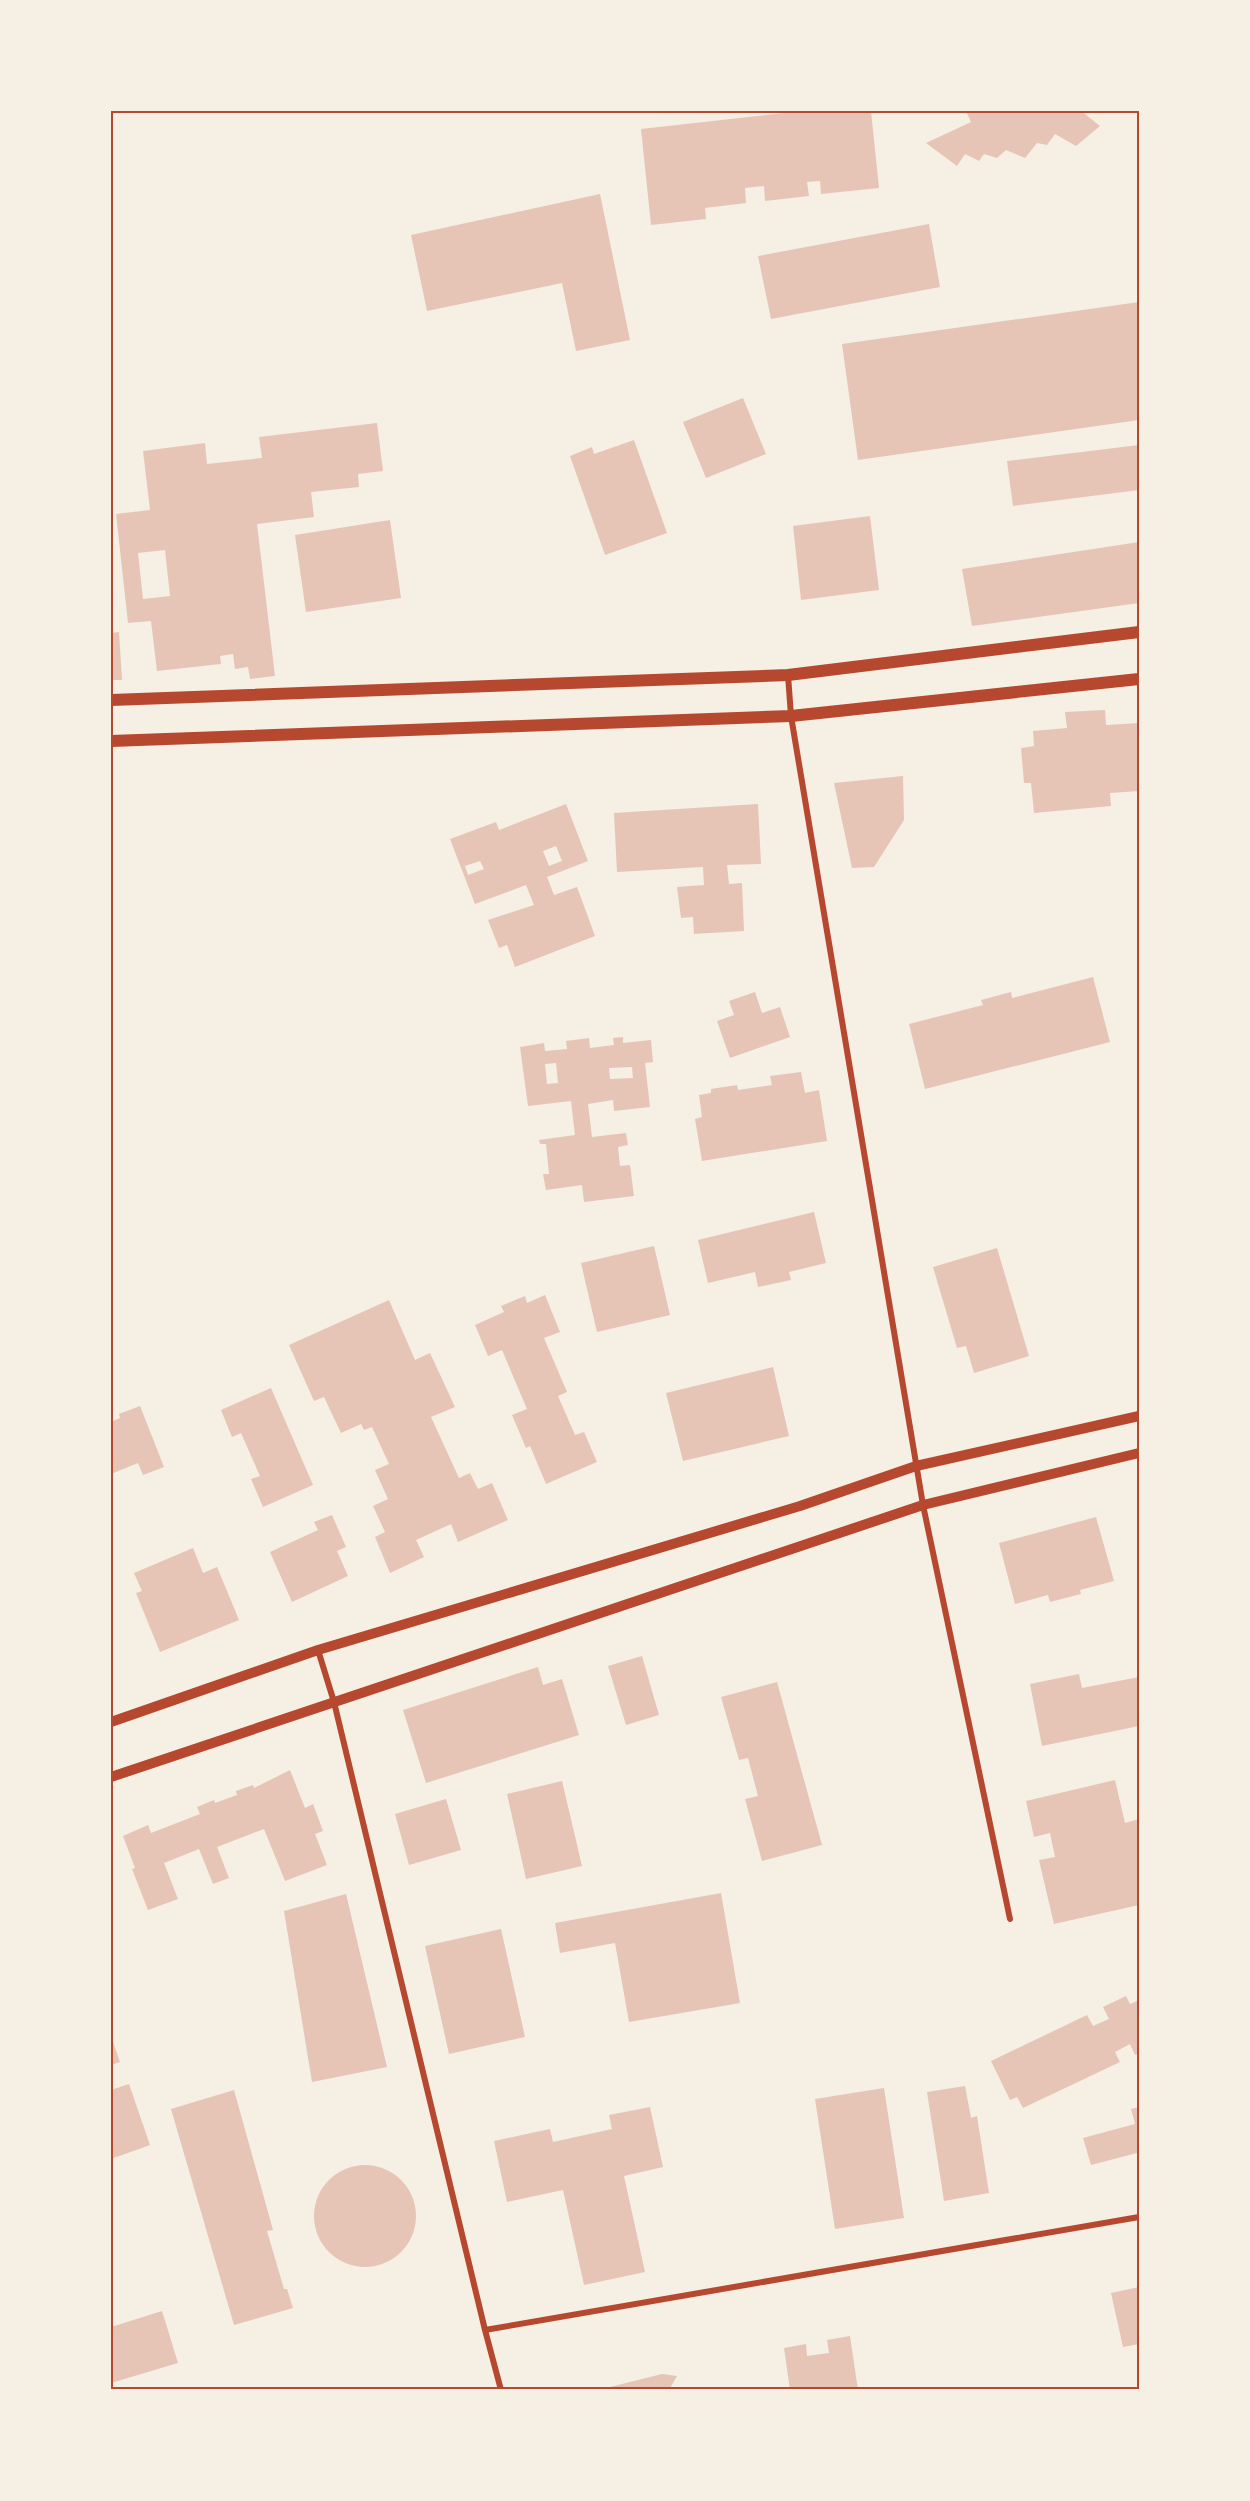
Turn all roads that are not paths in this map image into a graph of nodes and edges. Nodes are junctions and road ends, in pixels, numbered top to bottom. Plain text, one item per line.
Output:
1 (1139, 632) edge
2 (788, 675) junction
3 (1139, 679) edge
4 (111, 700) edge
5 (791, 716) junction
6 (111, 741) edge
7 (1139, 1416) edge
8 (1139, 1454) edge
9 (916, 1466) junction
10 (923, 1505) junction
11 (318, 1650) junction
12 (334, 1702) junction
13 (111, 1722) edge
14 (111, 1777) edge
15 (1010, 1919) dead end
16 (1139, 2217) edge
17 (485, 2330) junction
18 (501, 2390) edge

1 - 2 main road
2 - 4 main road
2 - 5 street
3 - 5 main road
5 - 6 main road
5 - 9 street
7 - 9 street
8 - 10 street
9 - 10 street
9 - 11 street
10 - 12 street
10 - 15 street
11 - 12 street
11 - 13 street
12 - 14 street
12 - 17 street
16 - 17 street
17 - 18 street

